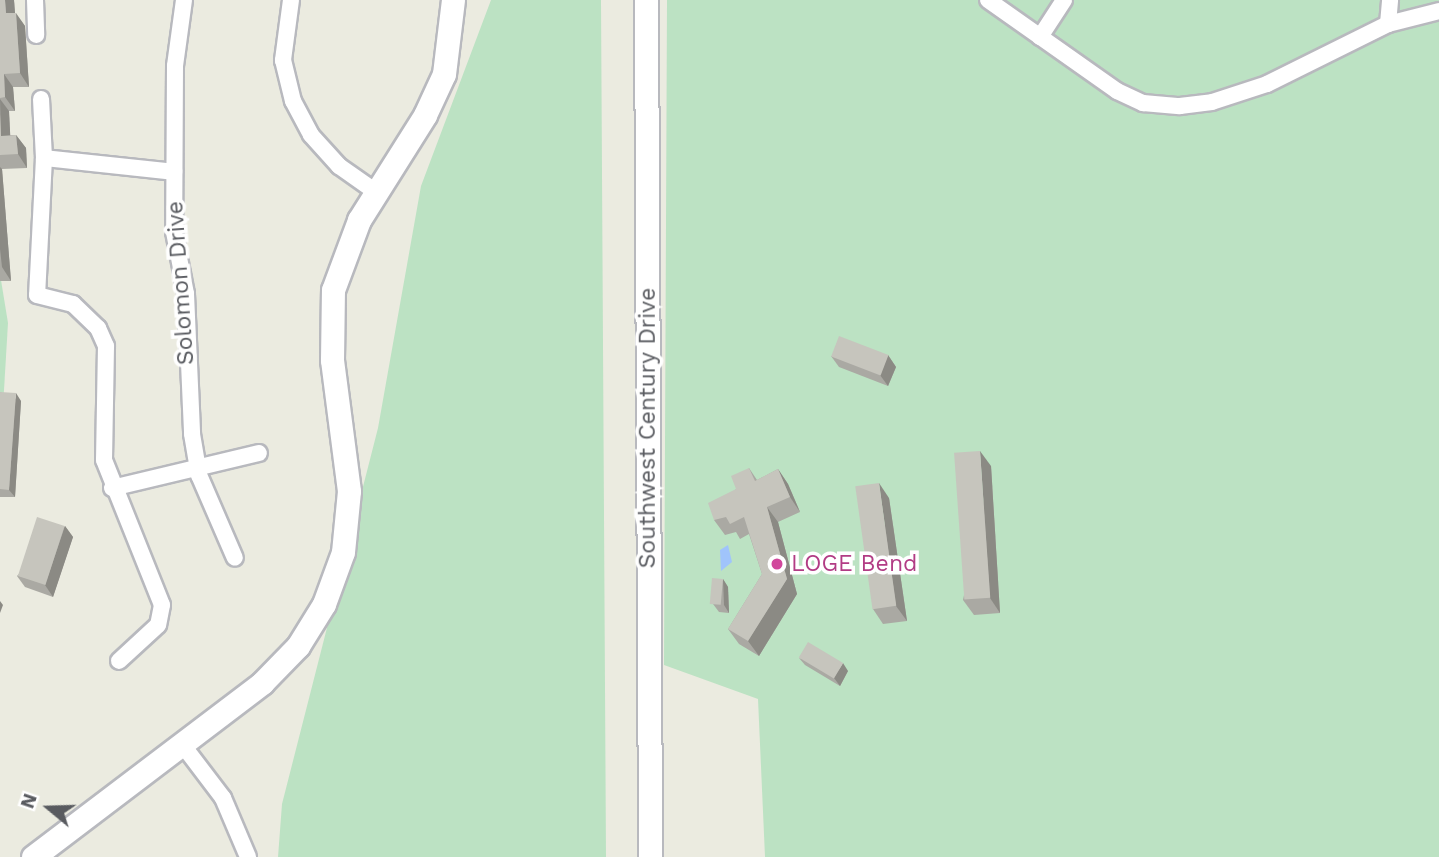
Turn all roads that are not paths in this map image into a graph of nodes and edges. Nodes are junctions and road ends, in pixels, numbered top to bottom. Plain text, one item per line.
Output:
1 (35, 0) edge
2 (184, 0) edge
3 (291, 0) edge
4 (453, 0) edge
5 (646, 0) edge
6 (988, 0) edge
7 (1064, 0) edge
8 (1391, 0) edge
9 (1439, 11) edge
10 (1388, 24) junction
11 (36, 35) dead end
12 (1040, 37) junction
13 (41, 99) dead end
14 (44, 158) junction
15 (174, 172) junction
16 (376, 192) junction
17 (259, 453) dead end
18 (198, 468) junction
19 (112, 488) junction
20 (235, 558) dead end
21 (119, 661) dead end
22 (182, 744) junction
23 (33, 857) edge
24 (248, 857) edge
25 (650, 857) edge

1 - 11 street
2 - 15 street, Solomon Drive
3 - 16 street
4 - 16 street
5 - 25 street, Southwest Century Drive
6 - 12 street
7 - 12 street
8 - 10 street
9 - 10 street
10 - 12 street
13 - 14 street
14 - 15 street
14 - 19 street
15 - 18 street, Solomon Drive
16 - 22 street
17 - 18 street
18 - 19 street
18 - 20 street, Solomon Drive
19 - 21 street
22 - 23 street
22 - 24 street

